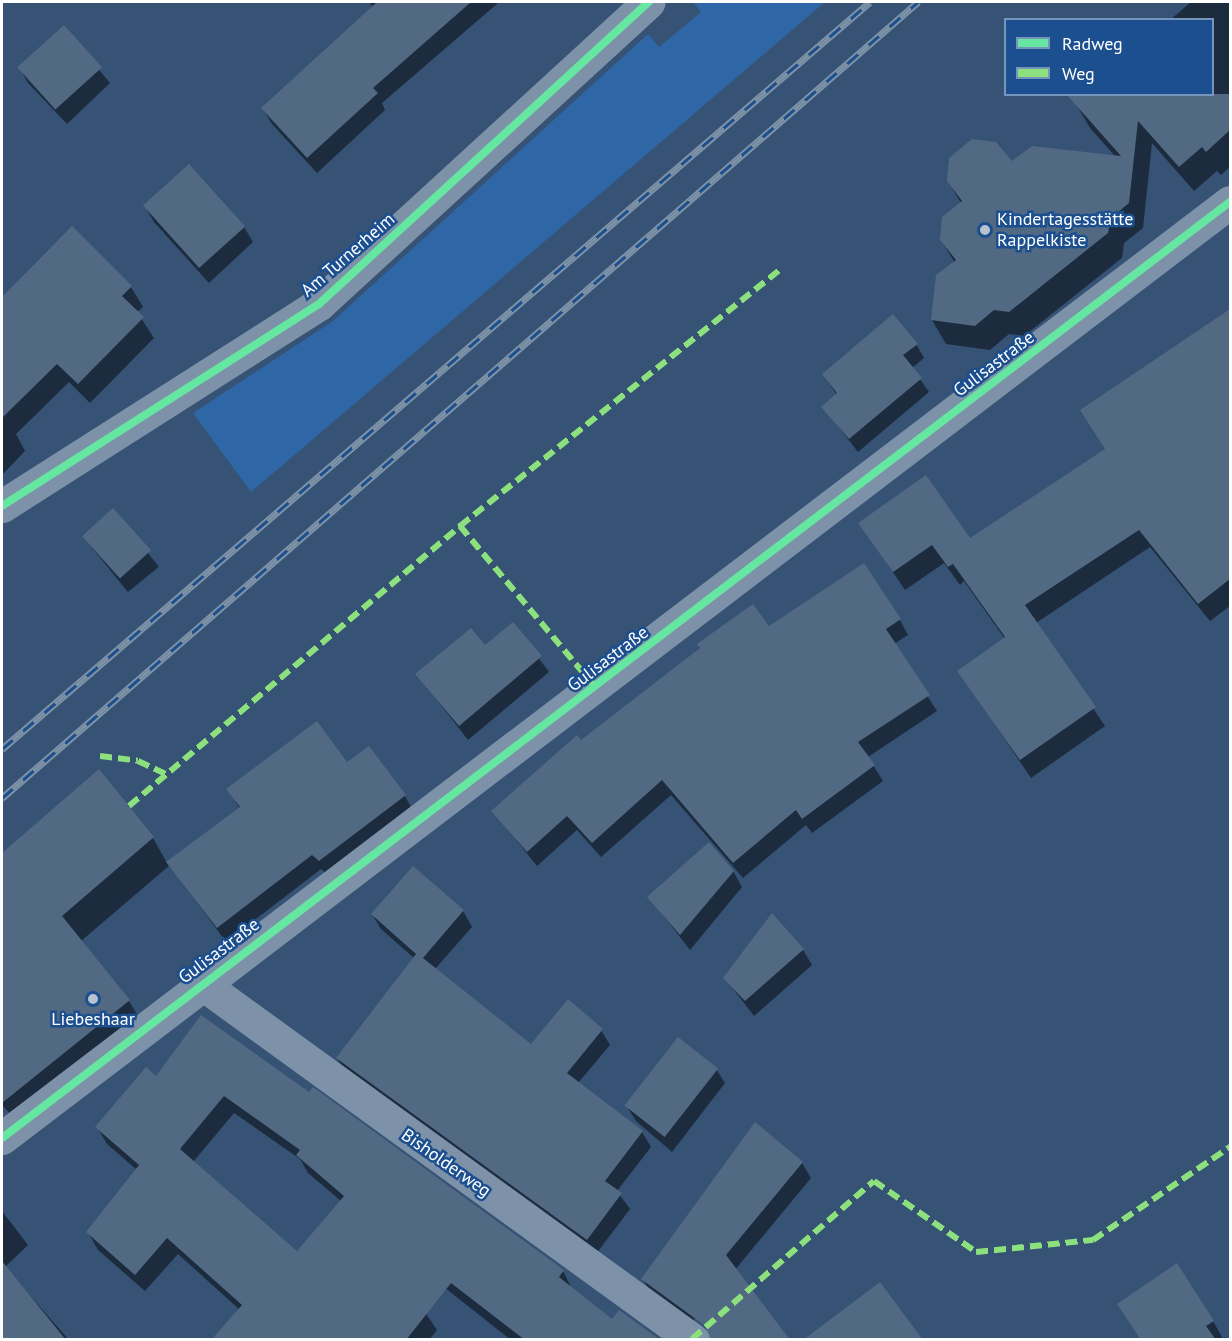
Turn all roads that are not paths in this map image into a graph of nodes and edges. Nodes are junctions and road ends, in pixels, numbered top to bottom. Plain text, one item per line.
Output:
1 (650, 2) edge
2 (1230, 202) edge
3 (2, 506) edge
4 (201, 983) junction
5 (2, 1137) edge
6 (692, 1339) edge

1 - 3 street, Am Turnerheim
2 - 4 street, Gulisastraße
4 - 5 street, Gulisastraße
4 - 6 street, Bisholderweg

